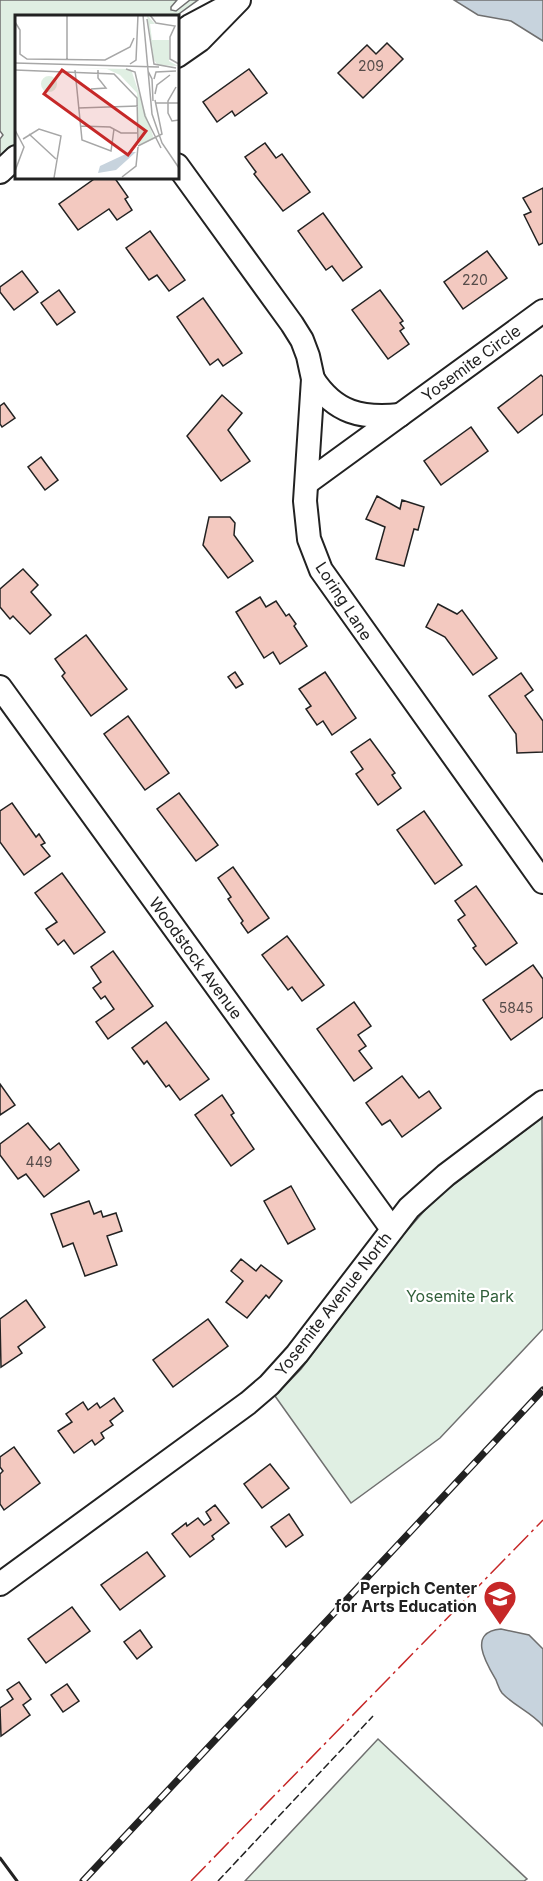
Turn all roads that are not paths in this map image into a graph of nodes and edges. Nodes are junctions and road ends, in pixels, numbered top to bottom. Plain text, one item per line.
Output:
1 (239, 0) edge
2 (178, 34) edge
3 (178, 55) edge
4 (15, 158) edge
5 (178, 166) edge
6 (15, 167) edge
7 (0, 174) edge
8 (543, 311) edge
9 (313, 379) junction
10 (400, 415) junction
11 (308, 482) junction
12 (0, 687) edge
13 (543, 882) edge
14 (543, 1102) edge
15 (392, 1229) junction
16 (0, 1584) edge

1 - 2 street
1 - 3 street
4 - 7 street
5 - 9 street, Loring Lane
6 - 7 street
8 - 10 street, Yosemite Circle
9 - 10 street
9 - 11 street, Loring Lane
10 - 11 street, Yosemite Circle
11 - 13 street, Loring Lane
12 - 15 street, Woodstock Avenue
14 - 15 street, Yosemite Avenue North
15 - 16 street, Yosemite Avenue North

